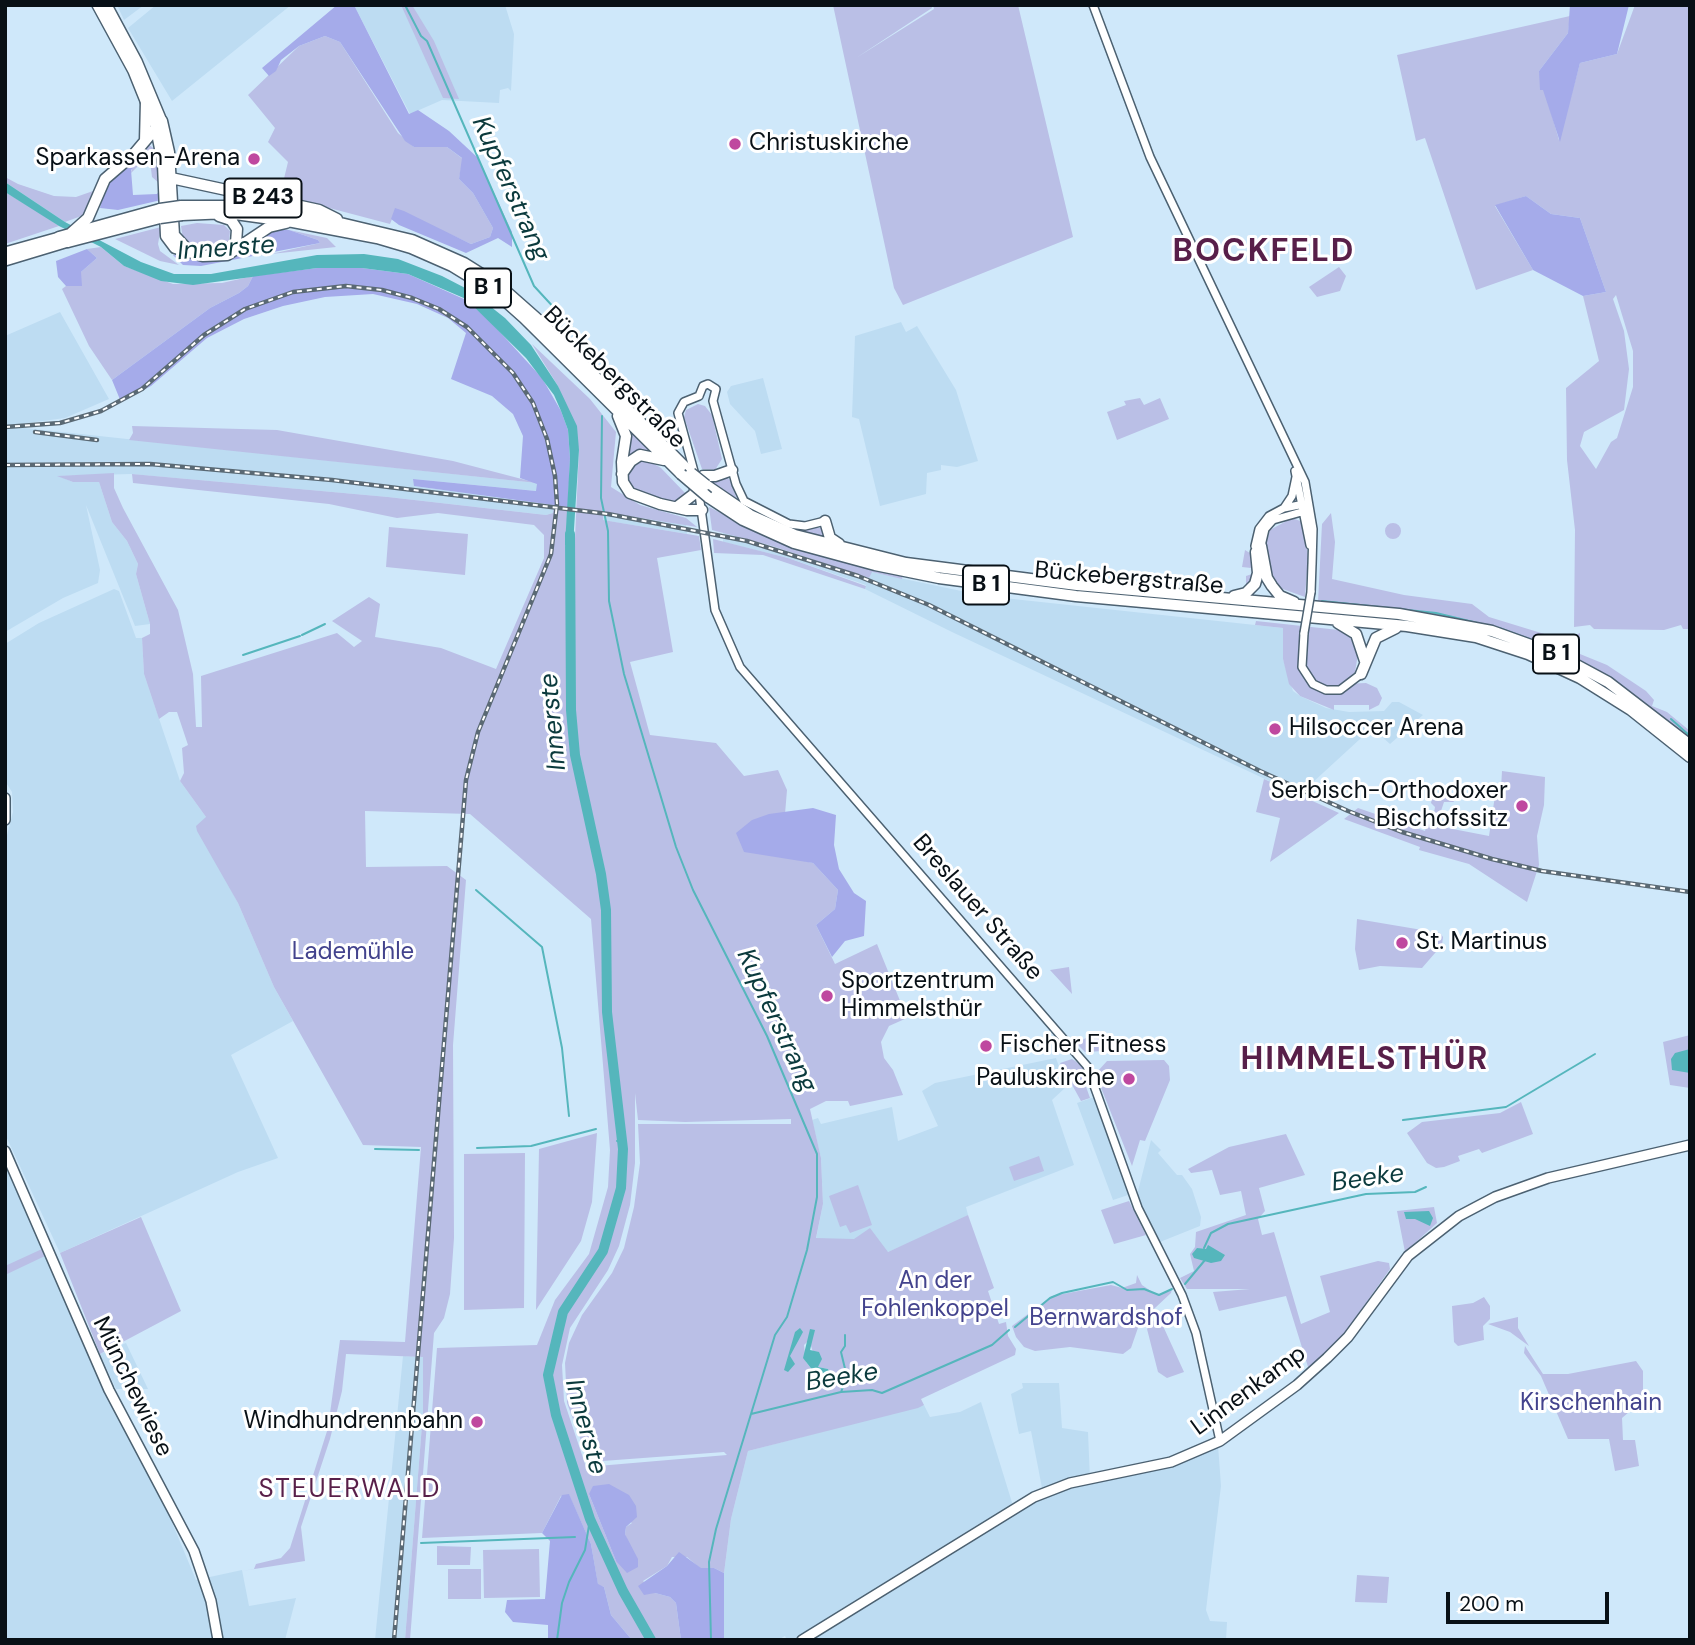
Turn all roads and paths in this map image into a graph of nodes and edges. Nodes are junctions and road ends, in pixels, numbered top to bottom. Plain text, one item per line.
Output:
1 (97, 5) edge
2 (107, 5) edge
3 (1093, 5) edge
4 (146, 100) junction
5 (159, 125) junction
6 (145, 141) junction
7 (172, 178) junction
8 (181, 210) junction
9 (208, 212) junction
10 (293, 222) junction
11 (352, 226) junction
12 (66, 238) junction
13 (5, 252) edge
14 (5, 261) edge
15 (699, 396) junction
16 (713, 401) junction
17 (615, 409) junction
18 (1290, 453) junction
19 (668, 462) junction
20 (732, 470) junction
21 (1296, 474) junction
22 (622, 475) junction
23 (696, 478) junction
24 (677, 508) junction
25 (1284, 508) junction
26 (1305, 508) junction
27 (702, 510) junction
28 (825, 521) joint
29 (1258, 546) junction
30 (849, 550) junction
31 (1312, 565) junction
32 (1223, 598) junction
33 (1303, 606) junction
34 (1324, 618) junction
35 (1407, 625) junction
36 (1365, 662) junction
37 (1361, 674) joint
38 (1690, 745) edge
39 (1690, 757) edge
40 (5, 798) edge
41 (5, 820) edge
42 (1690, 1145) edge
43 (5, 1151) edge
44 (1220, 1441) junction
45 (218, 1640) edge
46 (802, 1640) edge

1 - 4 main road, B 243
2 - 5 main road, B 243
3 - 18 street
4 - 5 main road, B 243
4 - 6 highway
5 - 6 highway
5 - 7 highway, B 243
5 - 10 highway, B 243
6 - 12 highway
7 - 9 highway
7 - 11 highway, B 243
8 - 9 highway, Bückebergstraße / B 1
8 - 11 highway, Bückebergstraße / B 1
8 - 12 highway, B 1, bridge
9 - 10 highway, Bückebergstraße / B 1
10 - 17 highway, Bückebergstraße / B 1
11 - 23 highway, Bückebergstraße / B 1
12 - 13 main road, B 1
12 - 14 main road, B 1
15 - 16 street
15 - 16 street
15 - 23 street, Breslauer Straße
16 - 20 street
17 - 19 highway, Bückebergstraße / B 1
17 - 22 highway
18 - 21 street
18 - 31 street
19 - 22 highway
19 - 23 highway, Bückebergstraße / B 1
20 - 23 highway
20 - 28 street
21 - 25 street
21 - 26 street
22 - 24 highway
23 - 24 highway
23 - 27 street, Breslauer Straße
23 - 30 highway, Bückebergstraße / B 1
23 - 34 highway, Bückebergstraße / B 1, bridge
24 - 27 highway
25 - 26 street
25 - 29 street
26 - 29 street
26 - 31 street
27 - 44 street, Breslauer Straße
28 - 30 highway
29 - 32 highway
29 - 33 highway
30 - 32 highway, Bückebergstraße / B 1
31 - 37 street, bridge
32 - 33 highway, Bückebergstraße / B 1
33 - 38 highway, Bückebergstraße / B 1
34 - 35 highway, Bückebergstraße / B 1
34 - 36 highway
35 - 36 highway
35 - 39 highway, Bückebergstraße / B 1
36 - 37 highway
40 - 41 main road
42 - 44 main road, Linnenkamp
43 - 45 main road, Münchewiese
44 - 46 main road, Linnenkamp

